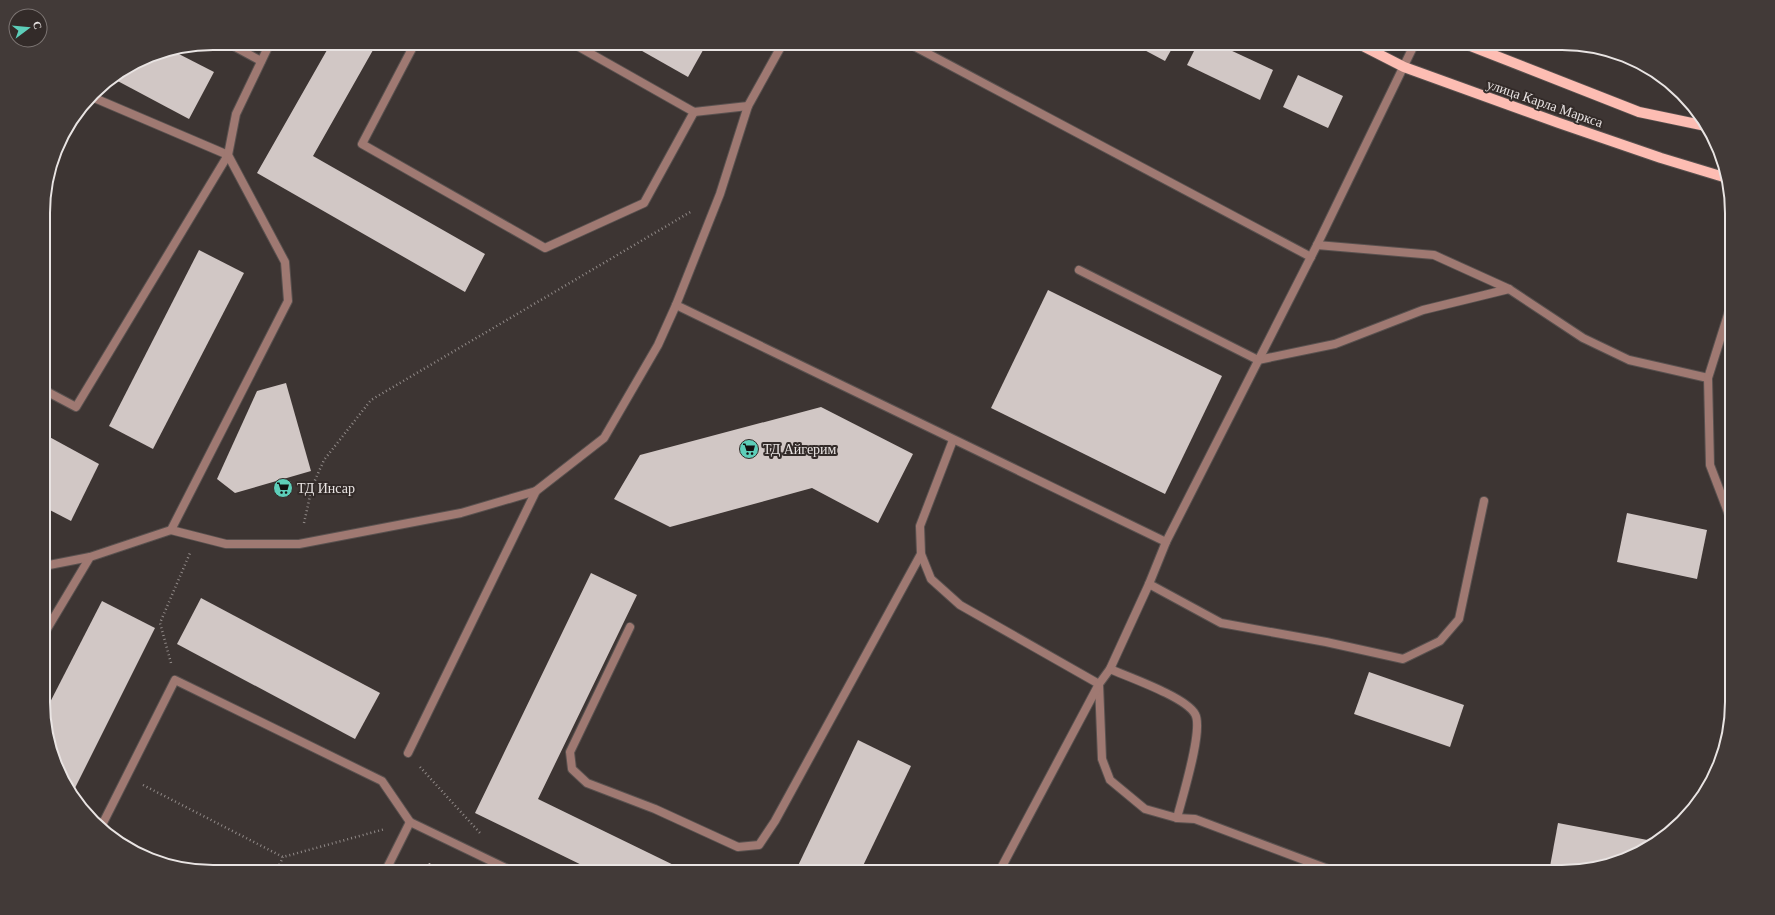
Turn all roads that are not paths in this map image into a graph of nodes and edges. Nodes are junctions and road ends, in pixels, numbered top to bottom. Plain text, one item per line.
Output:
1 (241, 50) edge
2 (266, 50) edge
3 (411, 50) edge
4 (584, 50) edge
5 (779, 50) edge
6 (921, 50) edge
7 (1371, 50) edge
8 (1412, 50) edge
9 (1481, 50) edge
10 (261, 61) junction
11 (1404, 67) junction
12 (97, 99) edge
13 (748, 106) junction
14 (694, 112) junction
15 (1699, 125) edge
16 (228, 155) junction
17 (1721, 176) edge
18 (1317, 245) junction
19 (1311, 258) junction
20 (1080, 270) dead end
21 (1509, 289) junction
22 (676, 306) junction
23 (1725, 324) edge
24 (1258, 360) junction
25 (1708, 378) junction
26 (50, 393) edge
27 (953, 440) junction
28 (536, 491) junction
29 (1484, 501) dead end
30 (1725, 502) edge
31 (171, 530) junction
32 (1166, 542) junction
33 (921, 554) junction
34 (90, 557) junction
35 (50, 565) edge
36 (1149, 584) junction
37 (50, 624) edge
38 (630, 626) dead end
39 (1110, 669) junction
40 (1099, 684) junction
41 (408, 753) road end
42 (1177, 818) junction
43 (103, 822) edge
44 (410, 822) junction
45 (388, 865) edge
46 (499, 865) edge
47 (1003, 865) edge
48 (1318, 865) edge

1 - 10 lane
2 - 10 lane
3 - 14 lane
4 - 14 lane
5 - 13 lane
6 - 19 lane
7 - 11 main road, улица Карла Маркса
8 - 11 lane
9 - 15 main road, улица Карла Маркса
10 - 16 lane
11 - 17 main road, улица Карла Маркса
11 - 18 lane
12 - 16 lane
13 - 14 lane
13 - 22 lane
16 - 26 lane
16 - 31 lane
18 - 19 lane
18 - 21 lane
19 - 24 lane
20 - 24 lane
21 - 24 lane
21 - 25 lane
22 - 27 lane
22 - 28 lane
23 - 25 lane
24 - 32 lane
25 - 30 lane
27 - 32 lane
27 - 33 lane
28 - 31 lane
28 - 41 lane
29 - 36 lane
31 - 34 lane
32 - 36 lane
33 - 38 lane
33 - 40 lane
34 - 35 lane
34 - 37 lane
36 - 39 lane
39 - 40 lane
39 - 42 lane
40 - 42 lane
40 - 47 lane
42 - 48 lane
43 - 44 lane
44 - 45 lane
44 - 46 lane

